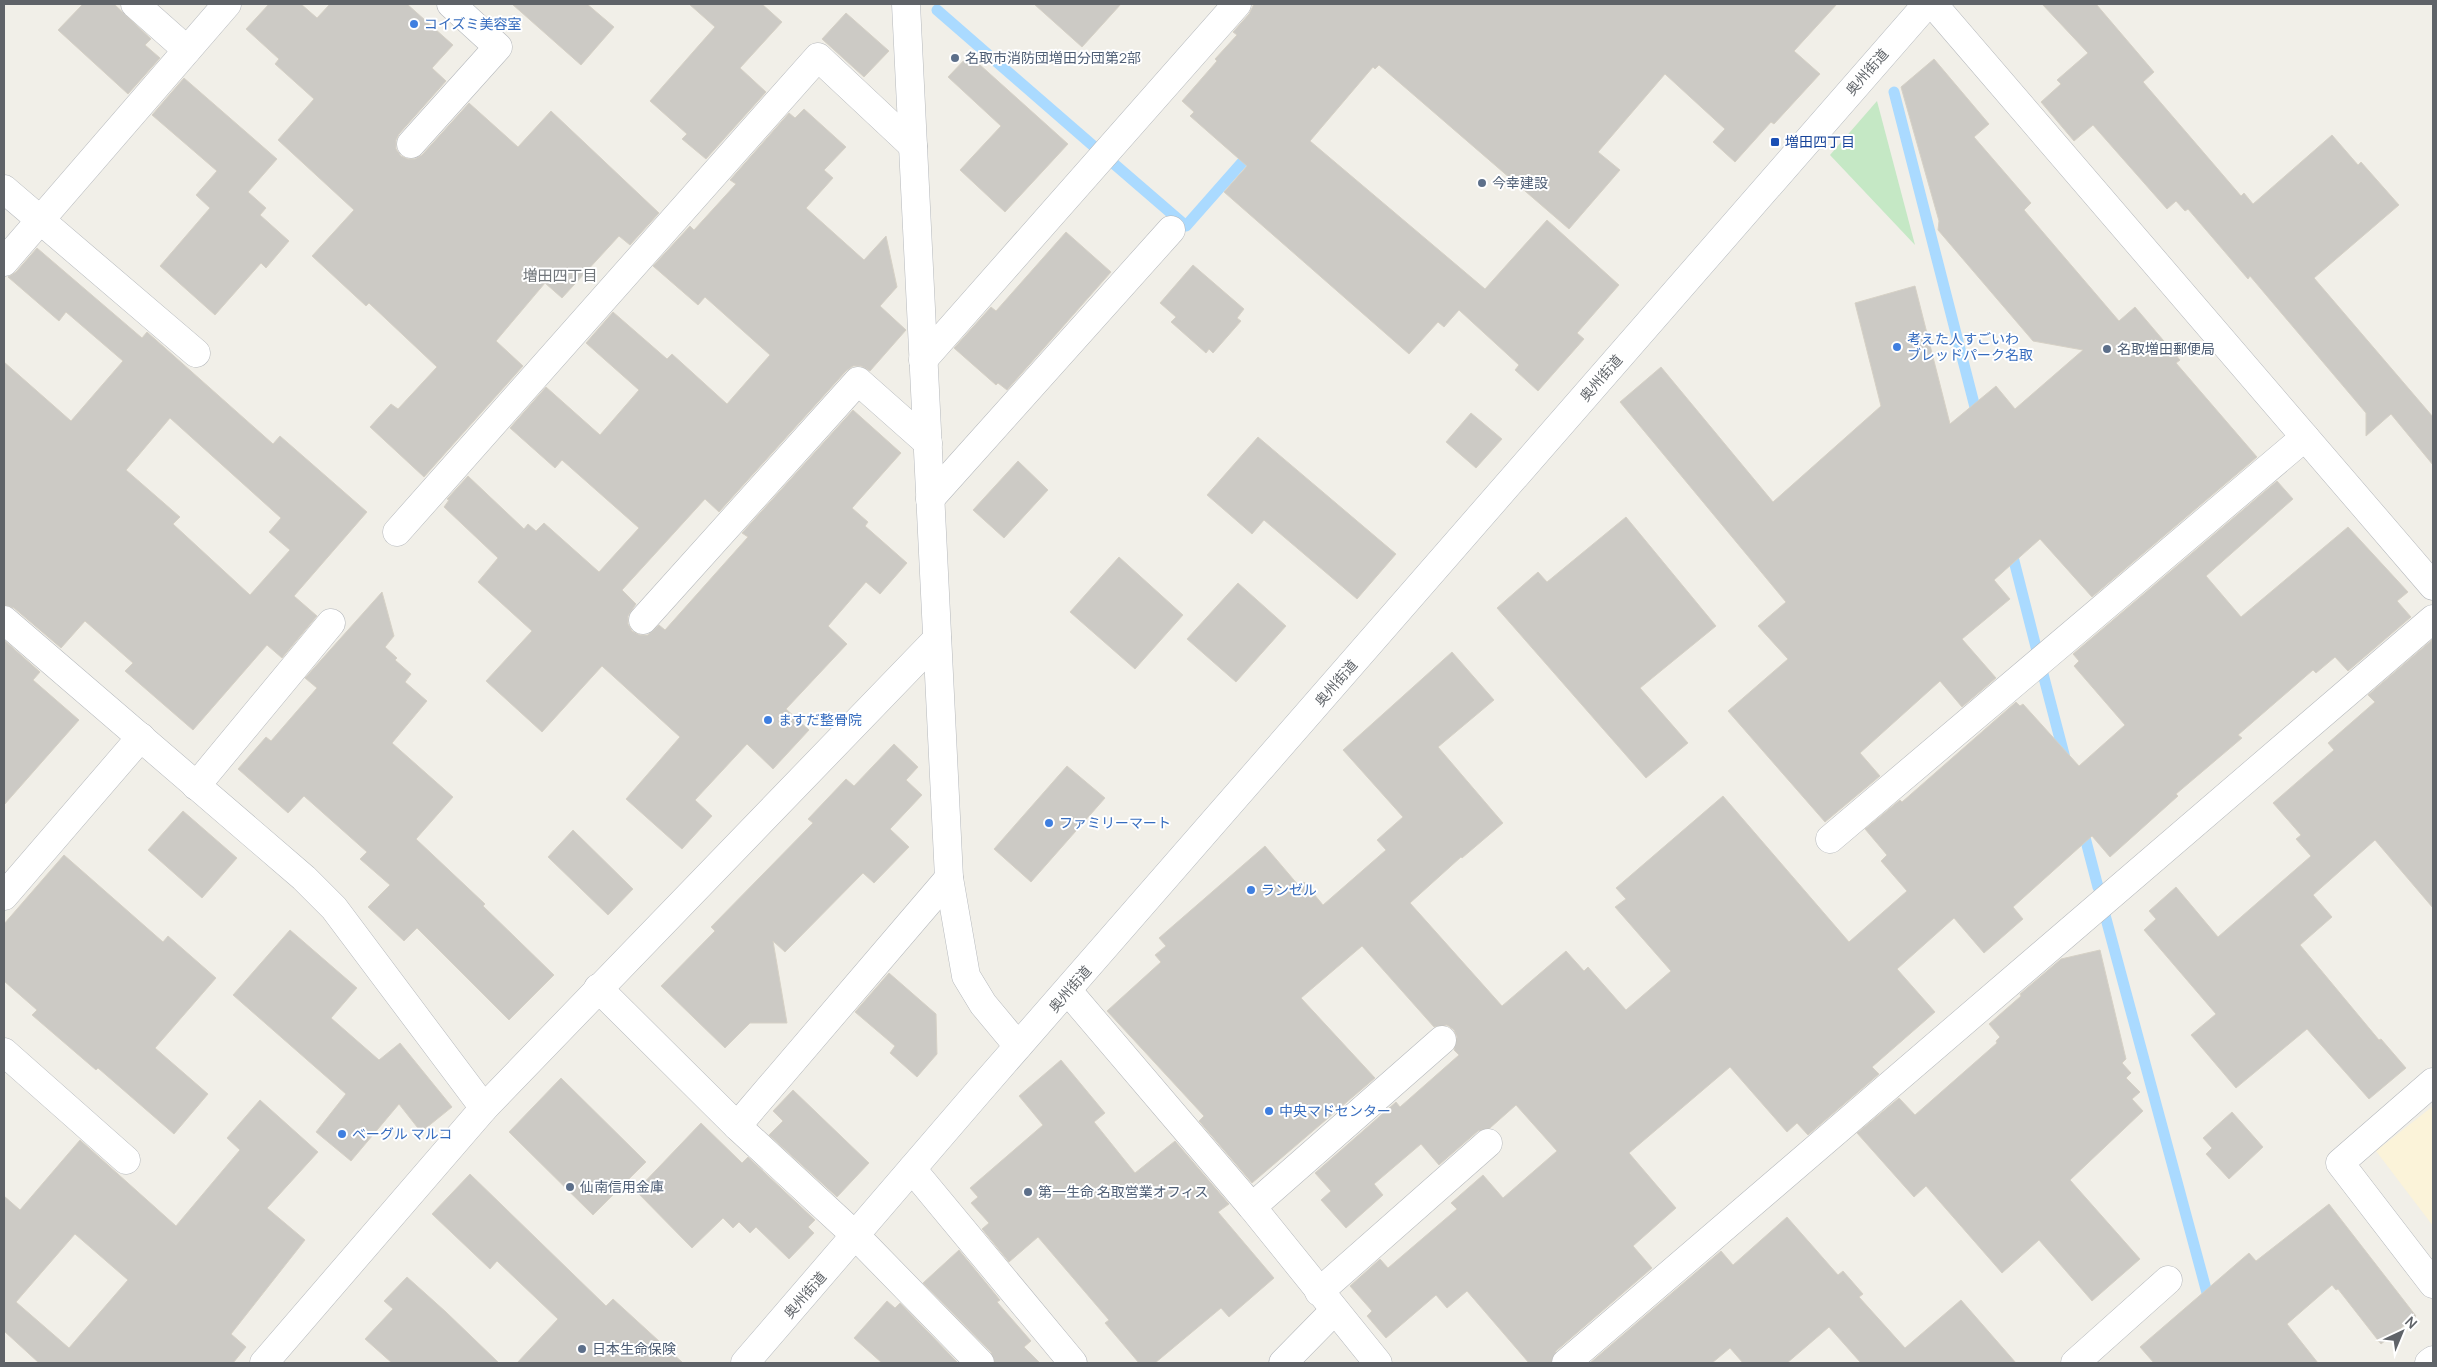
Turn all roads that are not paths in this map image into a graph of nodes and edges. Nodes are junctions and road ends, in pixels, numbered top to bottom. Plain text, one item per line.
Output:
1 (135, 4) edge
2 (227, 4) edge
3 (451, 4) edge
4 (906, 4) edge
5 (1237, 4) edge
6 (1927, 4) edge
7 (1933, 4) edge
8 (187, 50) junction
9 (411, 144) dead end
10 (913, 146) junction
11 (4, 189) edge
12 (39, 221) junction
13 (1171, 230) dead end
14 (4, 262) edge
15 (196, 353) dead end
16 (924, 360) junction
17 (2305, 437) junction
18 (928, 443) junction
19 (930, 499) junction
20 (397, 532) dead end
21 (2433, 586) edge
22 (2433, 619) edge
23 (4, 620) edge
24 (644, 620) dead end
25 (331, 623) dead end
26 (937, 639) junction
27 (141, 737) junction
28 (196, 786) junction
29 (1830, 840) dead end
30 (949, 878) junction
31 (4, 896) edge
32 (598, 988) junction
33 (1068, 991) junction
34 (1442, 1040) dead end
35 (1018, 1046) junction
36 (4, 1052) edge
37 (2433, 1082) edge
38 (484, 1108) junction
39 (737, 1126) junction
40 (1488, 1143) dead end
41 (126, 1160) dead end
42 (912, 1169) junction
43 (1252, 1207) junction
44 (856, 1236) junction
45 (2168, 1280) dead end
46 (2433, 1284) edge
47 (1326, 1302) junction
48 (2433, 1360) edge
49 (264, 1363) edge
50 (745, 1363) edge
51 (980, 1363) edge
52 (1073, 1363) edge
53 (1282, 1363) edge
54 (1378, 1363) edge
55 (1566, 1363) edge
56 (2074, 1363) edge
57 (2429, 1363) edge

1 - 8 street
2 - 8 street
3 - 9 street
4 - 10 street
5 - 16 street
6 - 33 street, 奥州街道
7 - 17 street
8 - 12 street
10 - 16 street
10 - 20 street
11 - 12 street
12 - 14 street
12 - 15 street
13 - 19 street
16 - 18 street
17 - 21 street
17 - 29 street
18 - 19 street
18 - 24 street
19 - 26 street
22 - 55 street
23 - 27 street
25 - 28 street
26 - 30 street
26 - 32 street
27 - 28 street
27 - 31 street
28 - 38 street
30 - 35 street
30 - 39 street
32 - 38 street
32 - 39 street
33 - 35 street, 奥州街道
33 - 43 street
34 - 43 street
35 - 42 street, 奥州街道
36 - 41 street
37 - 46 street
38 - 49 street
39 - 44 street
40 - 47 street
42 - 44 street, 奥州街道
42 - 52 street
43 - 47 street
44 - 50 street, 奥州街道
44 - 51 street
45 - 56 street
47 - 53 street
47 - 54 street
48 - 57 street

